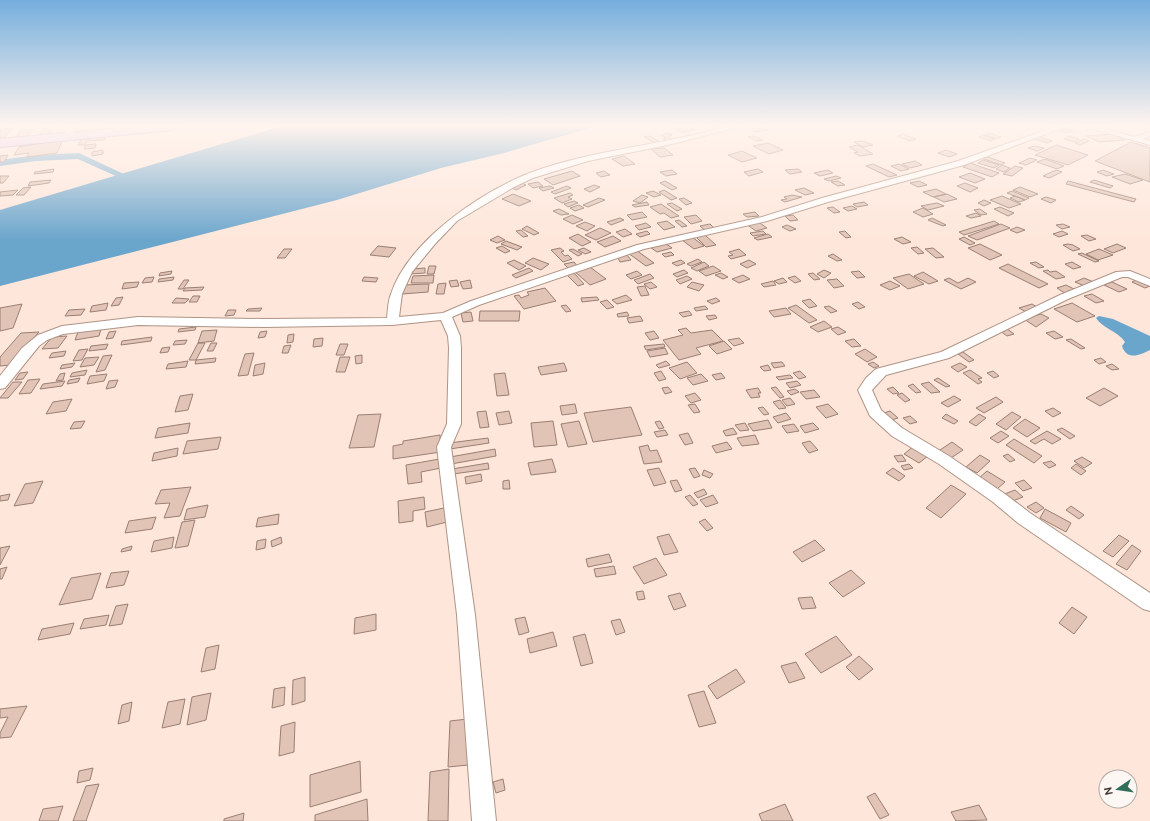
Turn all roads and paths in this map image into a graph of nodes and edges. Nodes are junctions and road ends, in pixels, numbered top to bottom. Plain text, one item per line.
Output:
1 (568, 164) edge
2 (956, 164) edge
3 (1150, 283) edge
4 (445, 316) junction
5 (392, 321) junction
6 (0, 385) edge
7 (1150, 603) edge
8 (484, 821) edge

1 - 5 street
2 - 4 street
3 - 7 street
4 - 5 street
4 - 8 street
5 - 6 street

